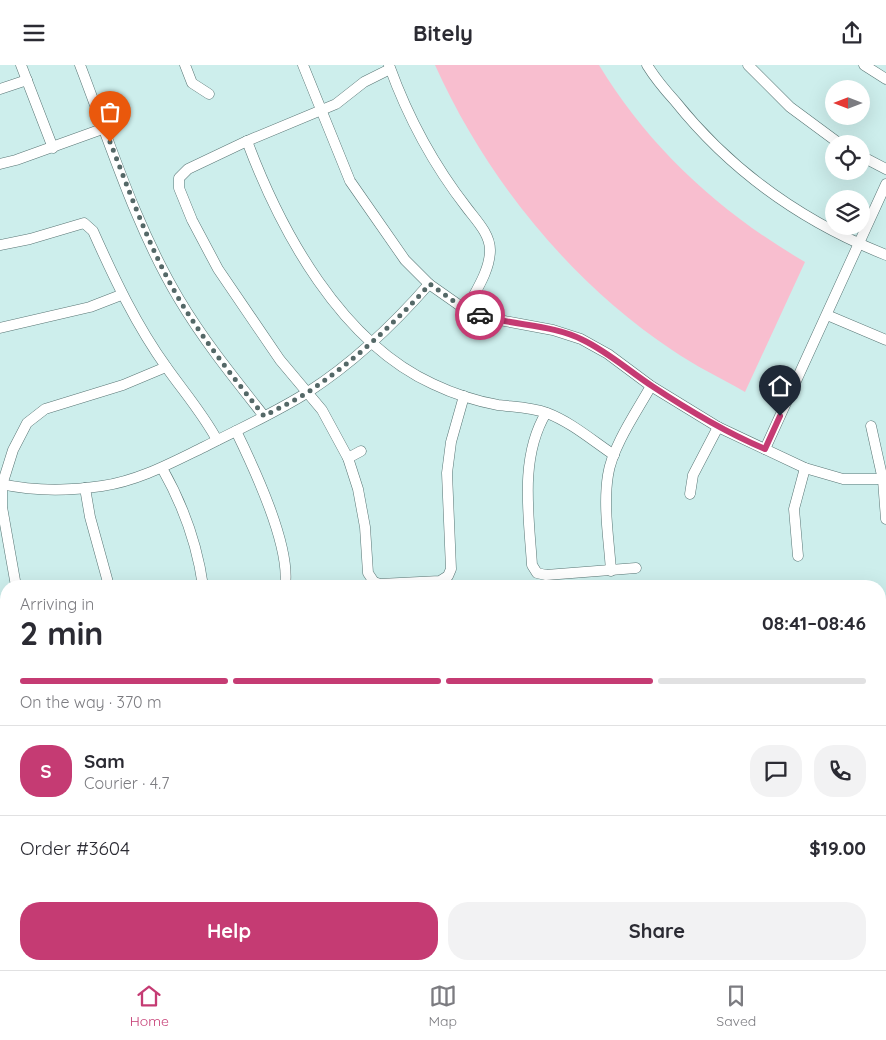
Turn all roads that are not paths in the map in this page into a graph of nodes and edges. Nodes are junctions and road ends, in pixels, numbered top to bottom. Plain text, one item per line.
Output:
1 (21, 65) edge
2 (80, 65) edge
3 (185, 65) edge
4 (303, 65) edge
5 (647, 65) edge
6 (748, 65) edge
7 (864, 65) edge
8 (390, 67) edge
9 (886, 79) edge
10 (27, 80) junction
11 (0, 89) edge
12 (209, 94) dead end
13 (322, 111) junction
14 (105, 128) junction
15 (828, 135) edge
16 (247, 141) junction
17 (53, 148) junction
18 (870, 161) edge
19 (0, 164) edge
20 (886, 169) edge
21 (886, 184) edge
22 (858, 244) junction
23 (0, 245) edge
24 (490, 251) junction
25 (502, 251) dead end
26 (886, 255) edge
27 (430, 284) junction
28 (121, 295) junction
29 (466, 310) junction
30 (826, 315) junction
31 (556, 319) dead end
32 (0, 329) edge
33 (552, 330) junction
34 (886, 340) edge
35 (370, 342) junction
36 (166, 367) junction
37 (651, 386) junction
38 (308, 392) junction
39 (464, 396) junction
40 (546, 413) junction
41 (264, 416) junction
42 (872, 426) dead end
43 (718, 427) junction
44 (236, 431) junction
45 (218, 440) junction
46 (765, 449) junction
47 (361, 451) dead end
48 (614, 455) junction
49 (348, 458) junction
50 (162, 467) junction
51 (805, 468) junction
52 (884, 480) edge
53 (1, 485) edge
54 (84, 488) junction
55 (690, 494) dead end
56 (886, 519) edge
57 (798, 556) dead end
58 (636, 568) dead end
59 (611, 571) junction
60 (15, 580) edge
61 (107, 580) edge
62 (202, 580) edge
63 (285, 580) edge
64 (373, 580) edge
65 (442, 580) edge

1 - 10 street
2 - 14 street
3 - 12 street
4 - 13 street
5 - 22 street
6 - 15 street
7 - 9 street
8 - 13 street
8 - 24 street
10 - 11 street
10 - 17 street
13 - 16 street
13 - 27 street
14 - 17 street
14 - 41 street
16 - 35 street
16 - 38 street
17 - 19 street
18 - 20 street
21 - 22 street
22 - 26 street
22 - 30 street
23 - 28 street
24 - 25 street
24 - 29 street
27 - 29 street
27 - 35 street
28 - 32 street
28 - 36 street
29 - 33 street
30 - 34 street
30 - 46 street
31 - 33 street
33 - 37 street
35 - 38 street
35 - 39 street
36 - 45 street
36 - 53 street
37 - 43 street
37 - 48 street
38 - 41 street
38 - 49 street
39 - 40 street
39 - 65 street
40 - 48 street
40 - 59 street
41 - 44 street
42 - 52 street
43 - 46 street
43 - 55 street
44 - 45 street
44 - 63 street
45 - 50 street
46 - 51 street
47 - 49 street
48 - 59 street
49 - 64 street
50 - 54 street
50 - 62 street
51 - 52 street
51 - 57 street
52 - 56 street
53 - 54 street
53 - 60 street
54 - 61 street
58 - 59 street

